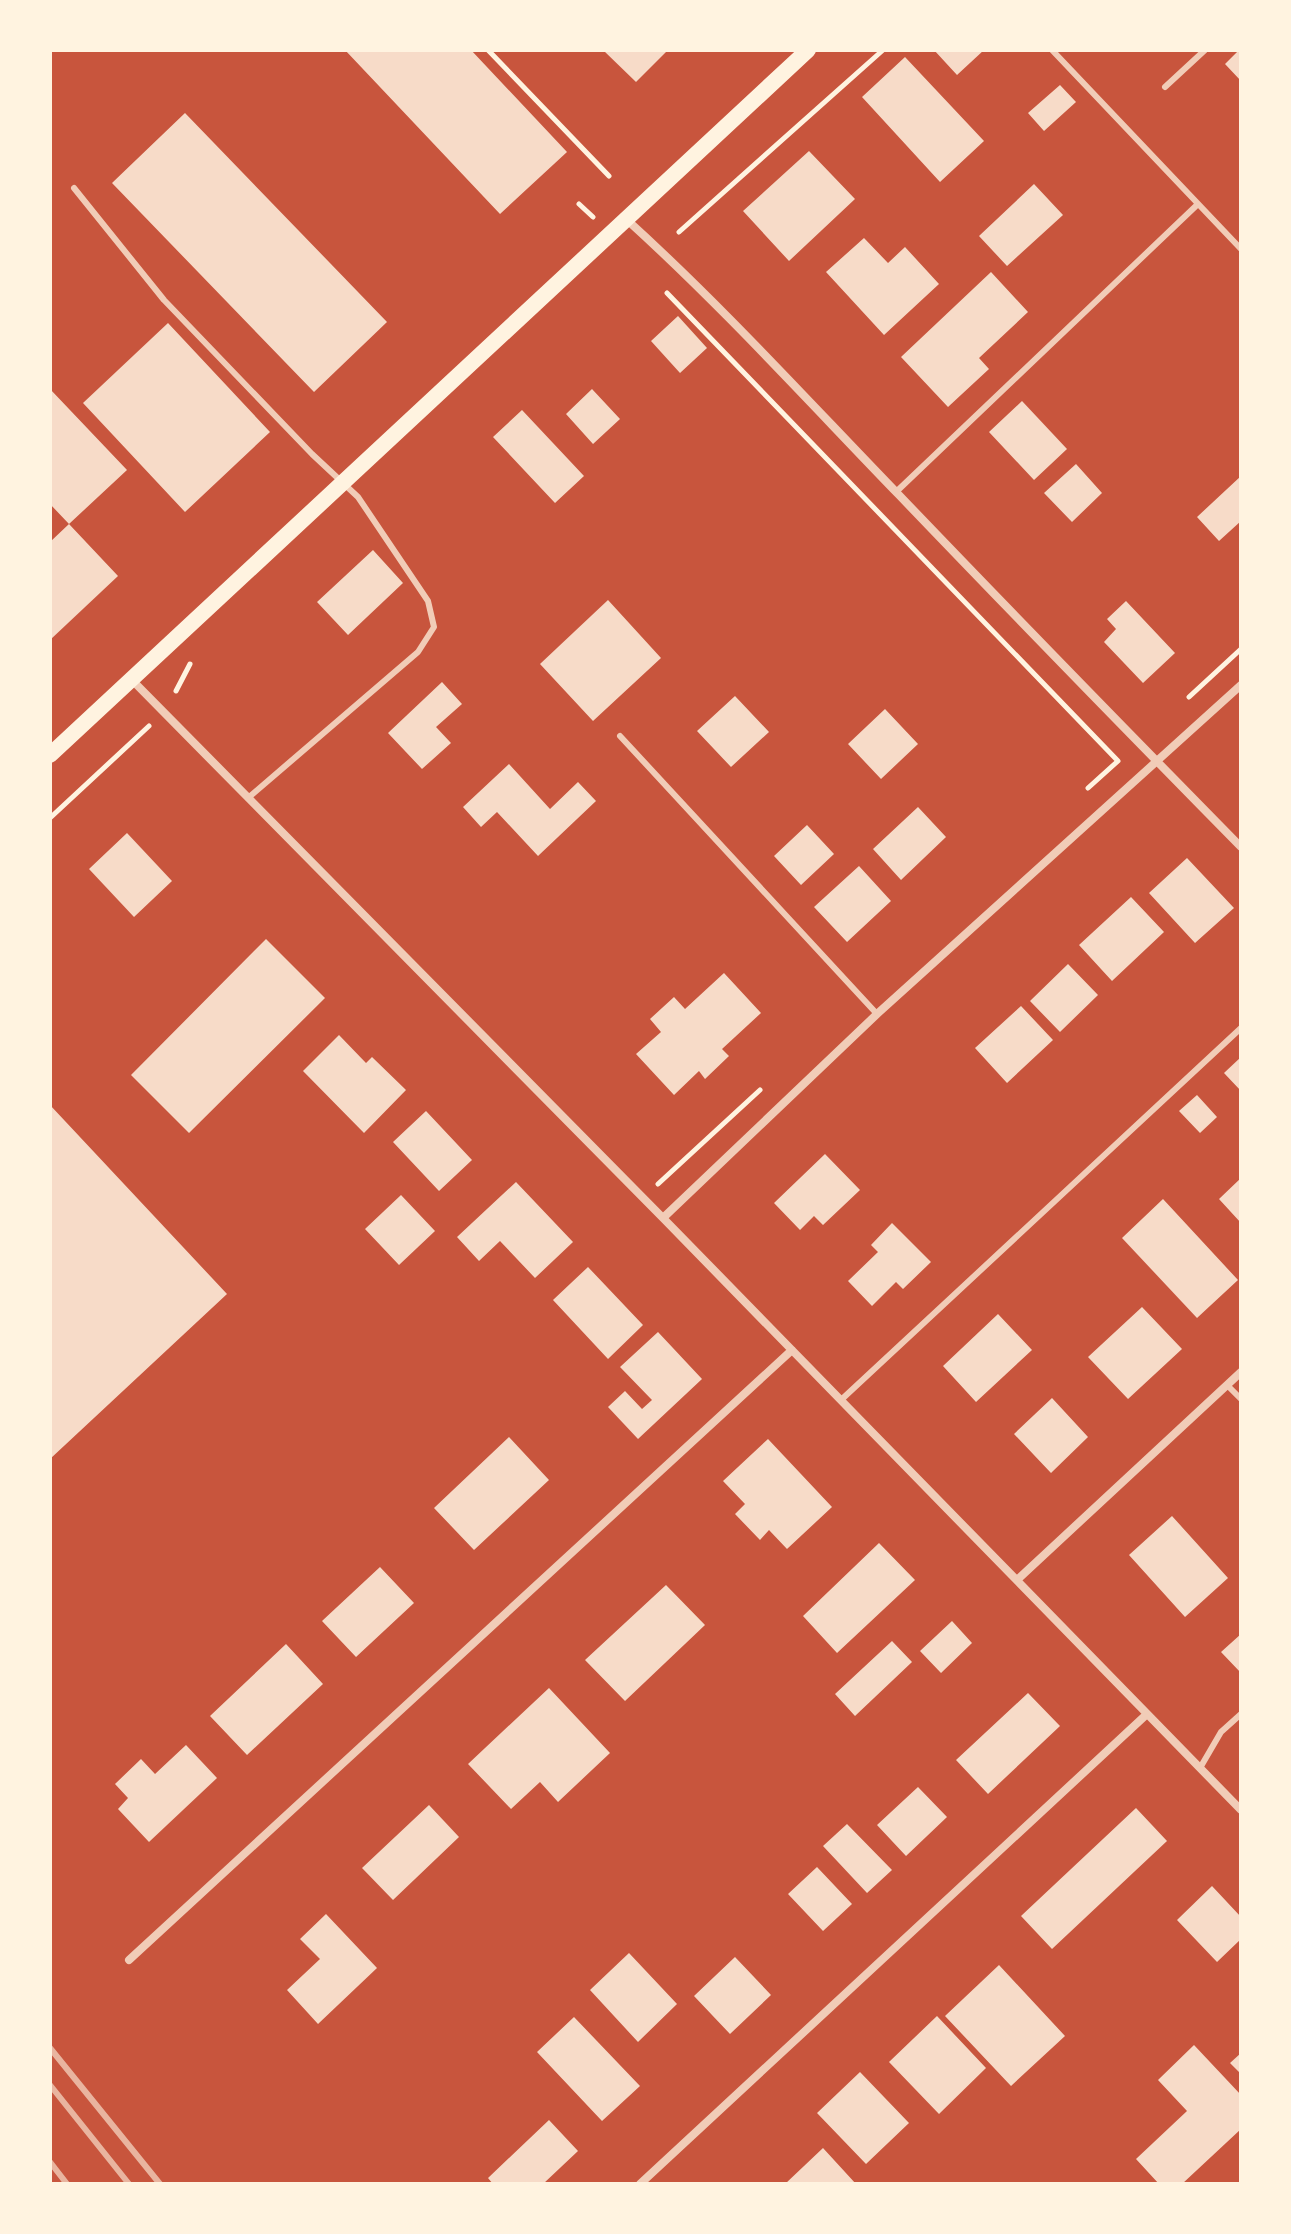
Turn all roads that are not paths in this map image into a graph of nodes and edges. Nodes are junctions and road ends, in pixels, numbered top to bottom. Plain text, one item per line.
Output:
1 (808, 50) edge
2 (1052, 50) edge
3 (1205, 50) edge
4 (1165, 87) dead end
5 (74, 188) dead end
6 (1198, 204) junction
7 (626, 219) junction
8 (1241, 249) edge
9 (343, 482) junction
10 (896, 492) junction
11 (132, 680) junction
12 (1241, 685) edge
13 (620, 736) dead end
14 (50, 755) edge
15 (1157, 761) junction
16 (248, 798) junction
17 (1241, 847) edge
18 (877, 1014) junction
19 (1241, 1028) edge
20 (663, 1218) junction
21 (792, 1350) junction
22 (1241, 1372) edge
23 (1227, 1385) junction
24 (1241, 1399) edge
25 (841, 1400) junction
26 (1017, 1580) junction
27 (1147, 1714) junction
28 (1241, 1714) edge
29 (1200, 1768) junction
30 (1241, 1810) edge
31 (129, 1960) dead end
32 (640, 2184) edge

1 - 7 main road
2 - 6 lane
3 - 4 lane
5 - 9 lane
6 - 8 lane
6 - 10 lane
7 - 9 main road
7 - 10 street
9 - 11 main road
9 - 16 lane
10 - 15 street
11 - 14 main road
11 - 16 street
12 - 15 street
13 - 18 lane
15 - 17 street
15 - 18 street
16 - 20 street
18 - 20 street
19 - 25 lane
20 - 21 street
21 - 25 street
21 - 31 street
22 - 23 street
23 - 24 lane
23 - 26 street
25 - 26 street
26 - 27 street
27 - 29 street
27 - 32 street
28 - 29 lane
29 - 30 street

